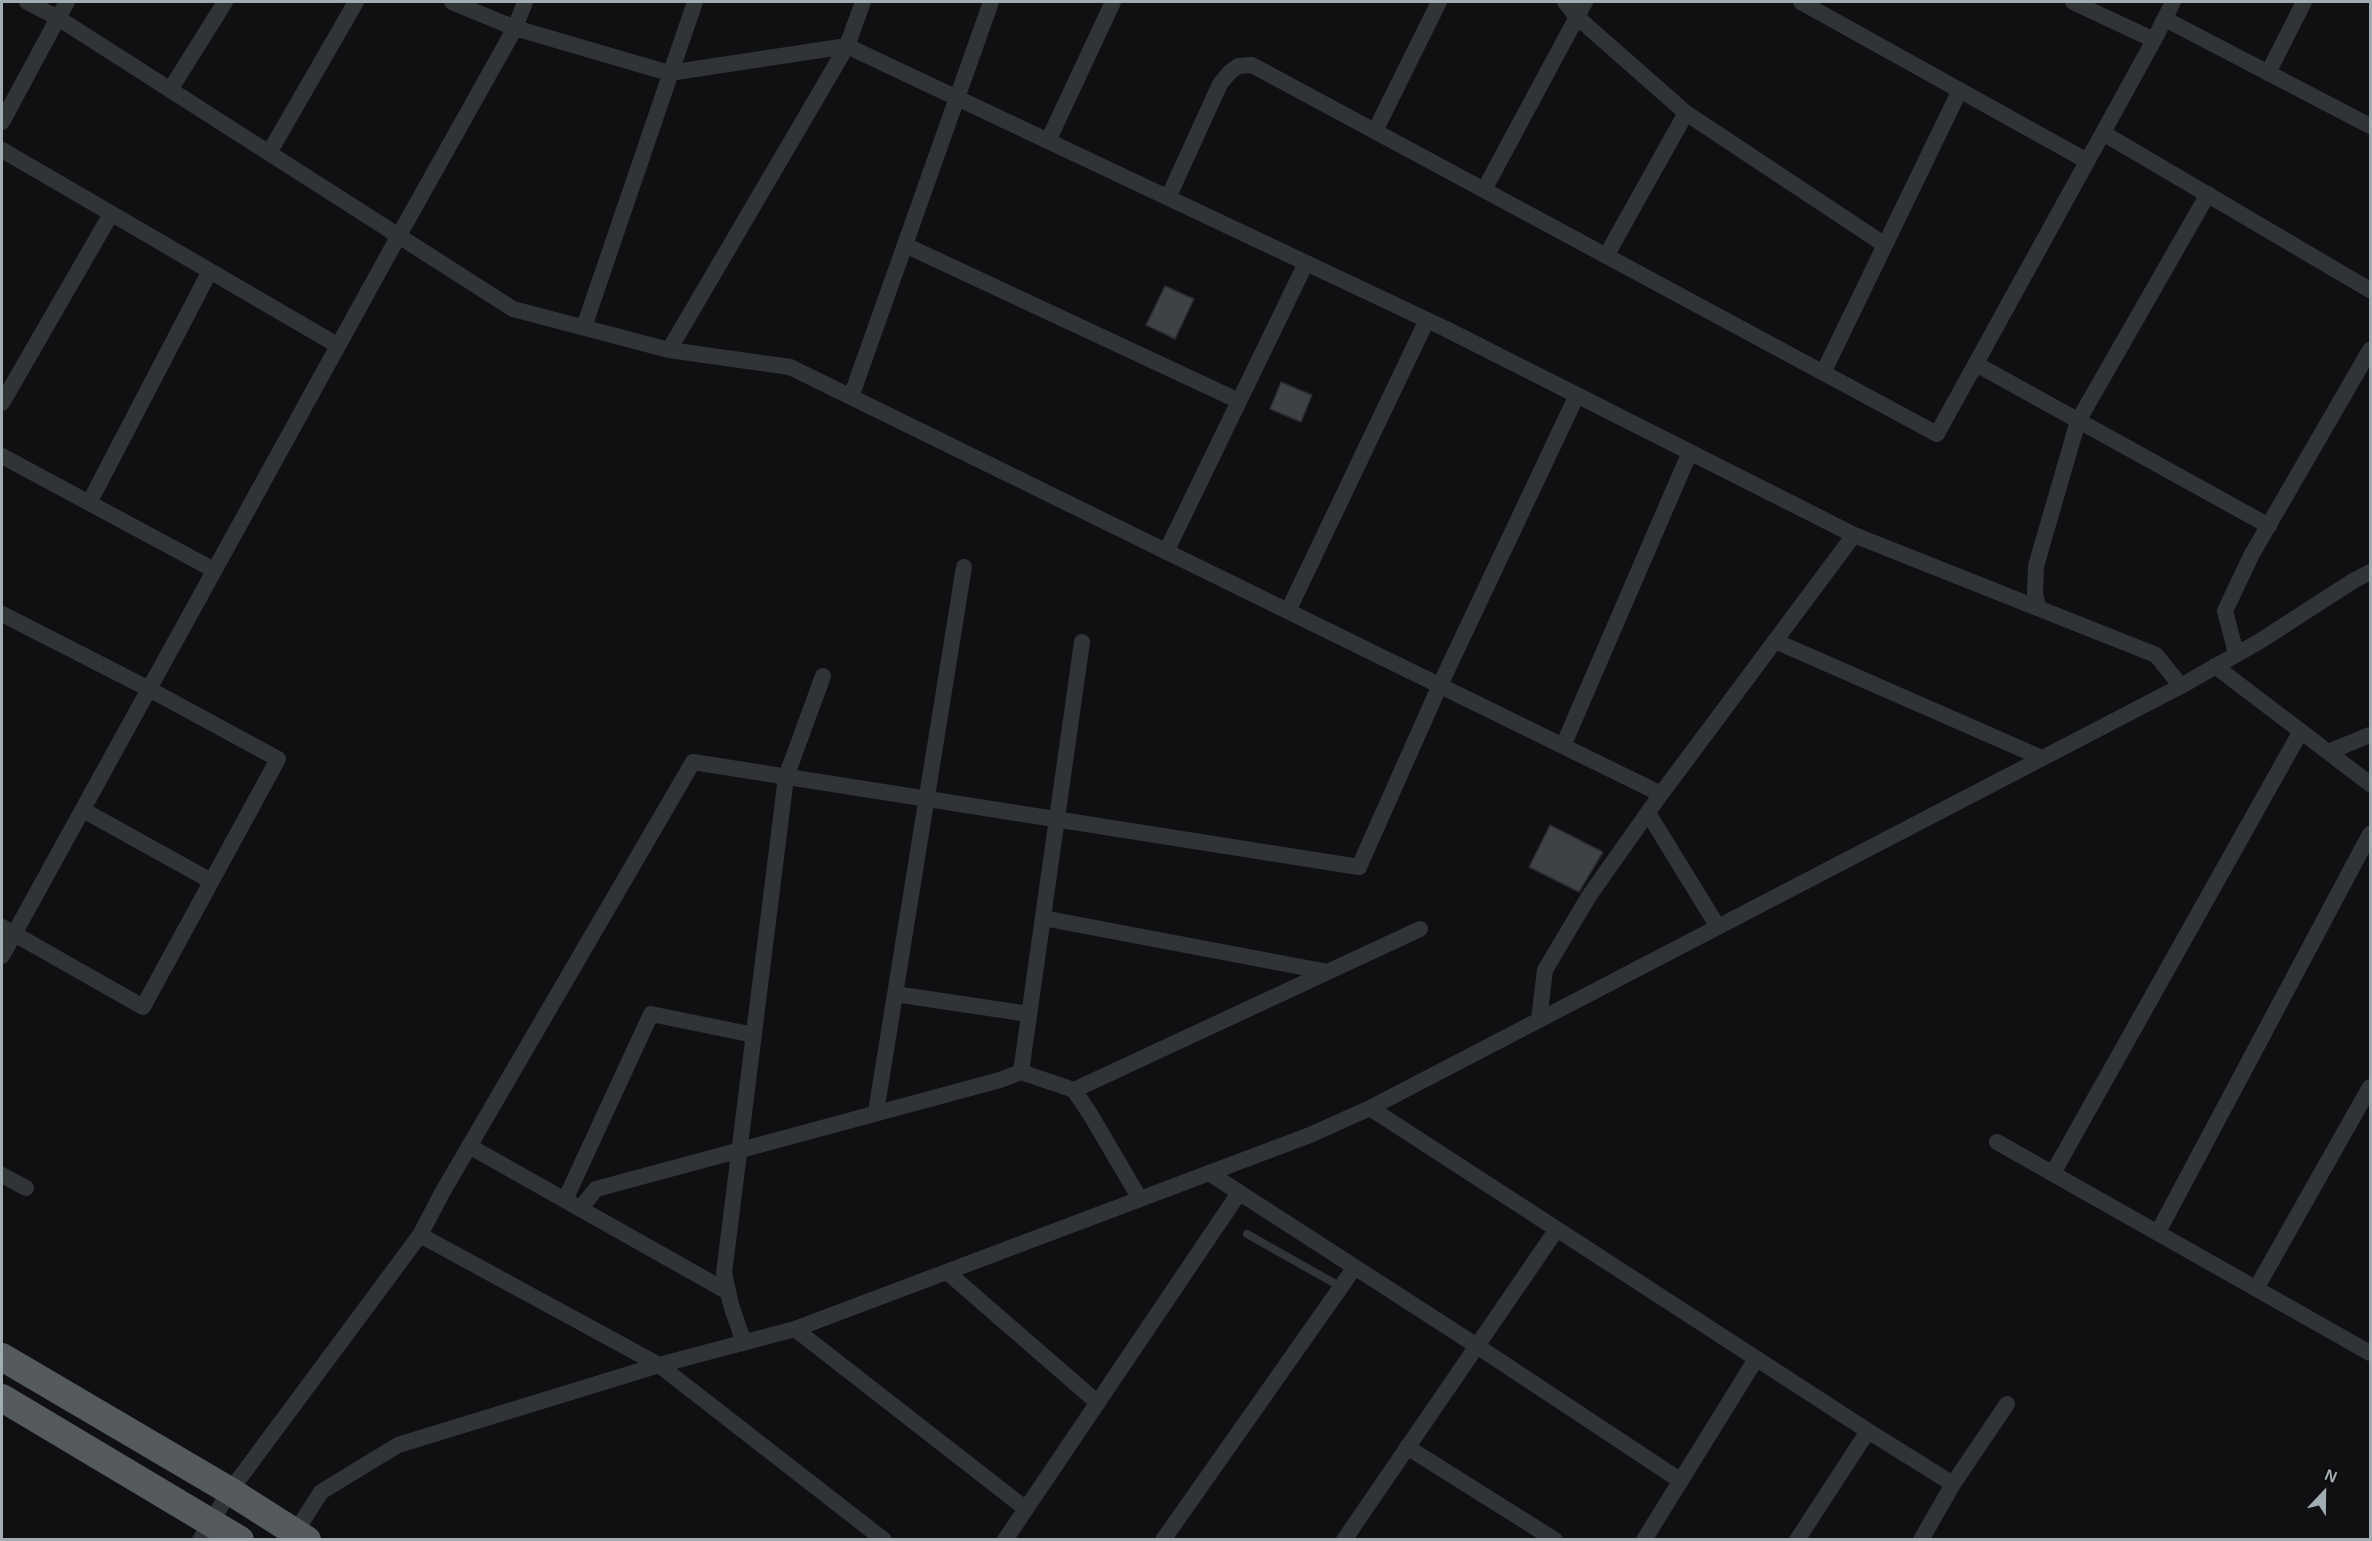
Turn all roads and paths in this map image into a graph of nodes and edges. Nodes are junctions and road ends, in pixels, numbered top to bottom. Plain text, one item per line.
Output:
1 (27, 2) edge
2 (67, 2) edge
3 (225, 2) edge
4 (356, 2) edge
5 (452, 2) edge
6 (525, 2) edge
7 (695, 2) edge
8 (863, 2) edge
9 (992, 2) edge
10 (1113, 2) edge
11 (1439, 2) edge
12 (1565, 2) edge
13 (1585, 2) edge
14 (1801, 2) edge
15 (2073, 2) edge
16 (2173, 2) edge
17 (2304, 2) edge
18 (1577, 17) junction
19 (58, 18) junction
20 (2165, 19) junction
21 (515, 28) junction
22 (2154, 40) junction
23 (846, 46) junction
24 (669, 73) junction
25 (2268, 73) junction
26 (170, 90) junction
27 (1960, 90) junction
28 (958, 98) junction
29 (1686, 113) junction
30 (2, 122) edge
31 (2370, 124) edge
32 (1375, 131) junction
33 (2103, 133) junction
34 (1048, 141) junction
35 (2, 150) edge
36 (268, 153) junction
37 (2087, 161) junction
38 (1484, 190) junction
39 (2208, 194) junction
40 (1168, 198) junction
41 (111, 214) junction
42 (398, 237) junction
43 (905, 245) junction
44 (1885, 245) junction
45 (1606, 256) junction
46 (1306, 263) junction
47 (210, 271) junction
48 (2370, 290) edge
49 (1427, 320) junction
50 (584, 327) junction
51 (338, 345) junction
52 (669, 350) junction
53 (2370, 350) edge
54 (1976, 364) junction
55 (1823, 373) junction
56 (1577, 395) junction
57 (851, 397) junction
58 (1239, 401) junction
59 (2, 403) edge
60 (2078, 421) junction
61 (1690, 452) junction
62 (2, 456) edge
63 (89, 503) junction
64 (2269, 526) junction
65 (1854, 535) junction
66 (1166, 552) junction
67 (964, 567) dead end
68 (214, 570) junction
69 (2370, 572) edge
70 (2038, 608) junction
71 (1288, 611) junction
72 (2, 614) edge
73 (1775, 641) junction
74 (1082, 642) dead end
75 (2236, 653) junction
76 (2215, 666) junction
77 (824, 676) dead end
78 (1440, 685) junction
79 (2181, 686) junction
80 (148, 689) junction
81 (2301, 731) junction
82 (2370, 735) edge
83 (1563, 746) junction
84 (2328, 752) junction
85 (2042, 758) junction
86 (786, 777) junction
87 (2370, 784) edge
88 (1661, 794) junction
89 (926, 798) junction
90 (83, 810) junction
91 (1648, 813) junction
92 (1057, 818) junction
93 (2370, 834) edge
94 (211, 881) junction
95 (1042, 918) junction
96 (1718, 927) junction
97 (1420, 929) dead end
98 (8, 930) edge
99 (2, 956) edge
100 (1328, 972) junction
101 (895, 994) junction
102 (1029, 1014) junction
103 (1539, 1020) junction
104 (754, 1035) junction
105 (1021, 1072) junction
106 (2370, 1087) edge
107 (1074, 1090) junction
108 (1370, 1108) junction
109 (876, 1113) junction
110 (1997, 1142) dead end
111 (469, 1146) junction
112 (739, 1151) junction
113 (1209, 1173) junction
114 (2053, 1173) junction
115 (2, 1175) edge
116 (26, 1188) dead end
117 (1239, 1193) junction
118 (1140, 1199) junction
119 (565, 1200) junction
120 (580, 1209) junction
121 (1557, 1229) junction
122 (2158, 1232) junction
123 (1247, 1234) dead end
124 (420, 1235) junction
125 (1354, 1267) junction
126 (947, 1272) junction
127 (1341, 1287) junction
128 (2257, 1287) junction
129 (728, 1292) junction
130 (795, 1329) junction
131 (744, 1343) junction
132 (1477, 1346) junction
133 (2370, 1353) edge
134 (2, 1357) edge
135 (1756, 1359) junction
136 (659, 1365) junction
137 (2, 1398) edge
138 (1098, 1402) junction
139 (2007, 1404) dead end
140 (1868, 1431) junction
141 (1407, 1448) junction
142 (1681, 1481) junction
143 (1953, 1484) junction
144 (230, 1491) junction
145 (1026, 1509) junction
146 (205, 1531) edge
147 (301, 1536) edge
148 (1347, 1538) edge
149 (240, 1539) edge
150 (884, 1539) edge
151 (1005, 1539) edge
152 (1163, 1539) edge
153 (1555, 1539) edge
154 (1644, 1539) edge
155 (1797, 1539) edge
156 (1922, 1539) edge

1 - 19 street
2 - 19 street
3 - 26 street
4 - 36 street
5 - 21 street
6 - 21 street
7 - 24 street
8 - 23 street
9 - 28 street
10 - 34 street
11 - 32 street
12 - 18 street
13 - 18 street
14 - 27 street
15 - 22 street
16 - 20 street
17 - 25 street
18 - 29 street
18 - 38 street
19 - 26 street
19 - 30 street
20 - 22 street
20 - 25 street
21 - 24 street
21 - 42 street
22 - 33 street
23 - 24 street
23 - 28 street
23 - 52 street
24 - 50 street
25 - 31 street
26 - 36 street
27 - 37 street
27 - 44 street
28 - 34 street
28 - 43 street
29 - 44 street
29 - 45 street
32 - 38 street
32 - 40 street
33 - 37 street
33 - 39 street
34 - 40 street
35 - 41 street
36 - 42 street
37 - 54 street
38 - 45 street
39 - 48 street
39 - 60 street
40 - 46 street
41 - 47 street
41 - 59 street
42 - 50 street
42 - 51 street
43 - 57 street
43 - 58 street
44 - 55 street
45 - 55 street
46 - 49 street
46 - 58 street
47 - 51 street
47 - 63 street
49 - 56 street
49 - 71 street
50 - 52 street
51 - 68 street
52 - 57 street
53 - 64 street
54 - 55 street
54 - 60 street
56 - 61 street
56 - 78 street
57 - 66 street
58 - 66 street
60 - 64 street
60 - 70 street
61 - 65 street
61 - 83 street
62 - 63 street
63 - 68 street
64 - 75 street
65 - 70 street
65 - 73 street
66 - 71 street
67 - 89 street
68 - 80 street
69 - 75 street
70 - 79 street
71 - 78 street
72 - 80 street
73 - 85 street
73 - 88 street
74 - 92 street
75 - 76 street
76 - 79 street
76 - 81 street
77 - 86 street
78 - 83 street
78 - 92 street
79 - 85 street
80 - 90 street
80 - 94 street
81 - 84 street
81 - 114 street
82 - 84 street
83 - 88 street
84 - 87 street
85 - 96 street
86 - 89 street
86 - 104 street
86 - 111 street
88 - 91 street
89 - 92 street
89 - 101 street
90 - 94 street
90 - 98 street
91 - 96 street
91 - 103 street
92 - 95 street
93 - 122 street
94 - 98 street
95 - 100 street
95 - 102 street
96 - 103 street
97 - 100 street
98 - 99 street
100 - 107 street
101 - 102 street
101 - 109 street
102 - 105 street
103 - 108 street
104 - 112 street
104 - 119 street
105 - 107 street
105 - 109 street
106 - 128 street
107 - 118 street
108 - 113 street
108 - 121 street
109 - 112 street
110 - 114 street
111 - 119 street
111 - 124 street
112 - 120 street
112 - 129 street
113 - 117 street
113 - 118 street
114 - 122 street
115 - 116 street
117 - 125 street
117 - 138 street
118 - 126 street
119 - 120 street
120 - 129 street
121 - 132 street
121 - 135 street
122 - 128 street
123 - 127 lane
124 - 136 street
124 - 144 street
125 - 127 street
125 - 132 street
126 - 130 street
126 - 138 street
127 - 152 street
128 - 133 street
129 - 131 street
130 - 131 street
130 - 145 street
131 - 136 street
132 - 141 street
132 - 142 street
134 - 144 highway
135 - 140 street
135 - 142 street
136 - 147 street
136 - 150 street
137 - 146 highway
138 - 145 street
139 - 143 street
140 - 143 street
140 - 155 street
141 - 148 street
141 - 153 street
142 - 154 street
143 - 156 street
144 - 146 street
144 - 147 highway
145 - 151 street
146 - 149 highway

